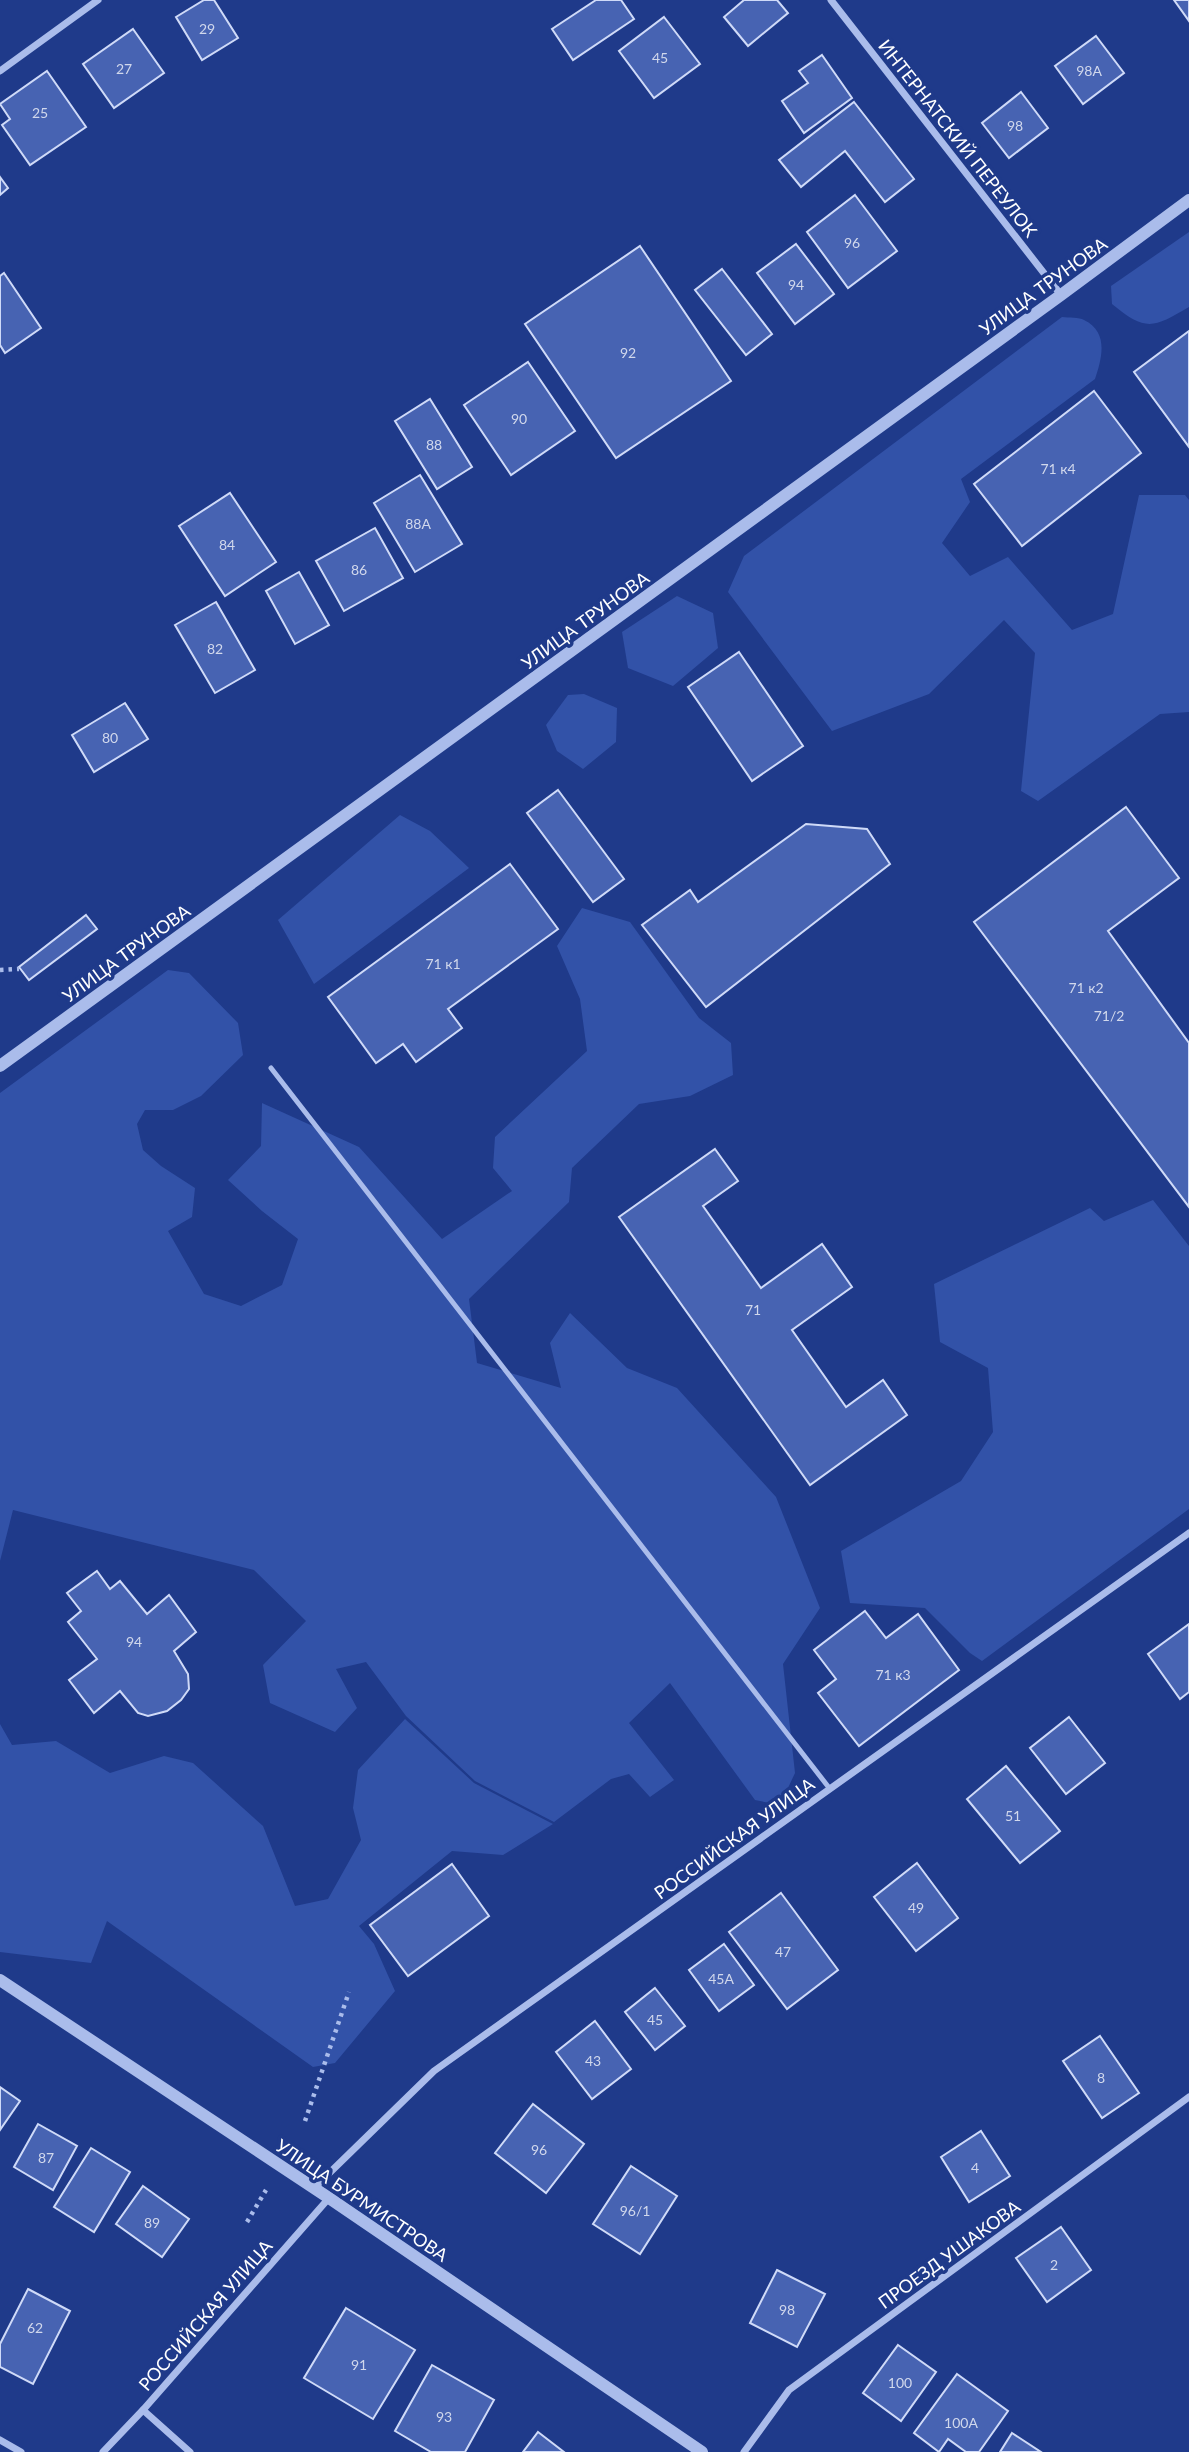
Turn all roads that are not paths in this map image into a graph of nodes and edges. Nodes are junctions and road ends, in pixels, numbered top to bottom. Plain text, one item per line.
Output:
1 (99, 0) edge
2 (831, 0) edge
3 (0, 71) edge
4 (1189, 200) edge
5 (1061, 296) junction
6 (0, 1066) edge
7 (271, 1068) dead end
8 (1189, 1533) edge
9 (830, 1789) junction
10 (0, 1980) edge
11 (1189, 2097) edge
12 (314, 2188) junction
13 (329, 2198) junction
14 (143, 2410) junction
15 (0, 2440) edge
16 (21, 2452) edge
17 (103, 2452) edge
18 (190, 2452) edge
19 (702, 2452) edge
20 (744, 2452) edge

1 - 3 street
2 - 5 street, ИНТЕРНАТСКИЙ ПЕРЕУЛОК
4 - 5 street, УЛИЦА ТРУНОВА
5 - 6 street, УЛИЦА ТРУНОВА
7 - 9 lane
8 - 9 street, РОССИЙСКАЯ УЛИЦА
9 - 12 street, РОССИЙСКАЯ УЛИЦА
10 - 12 street, УЛИЦА БУРМИСТРОВА
11 - 20 street, ПРОЕЗД УШАКОВА
12 - 13 street, УЛИЦА БУРМИСТРОВА
13 - 14 street, РОССИЙСКАЯ УЛИЦА
13 - 19 street, УЛИЦА БУРМИСТРОВА
14 - 17 street, РОССИЙСКАЯ УЛИЦА
14 - 18 street
15 - 16 street

